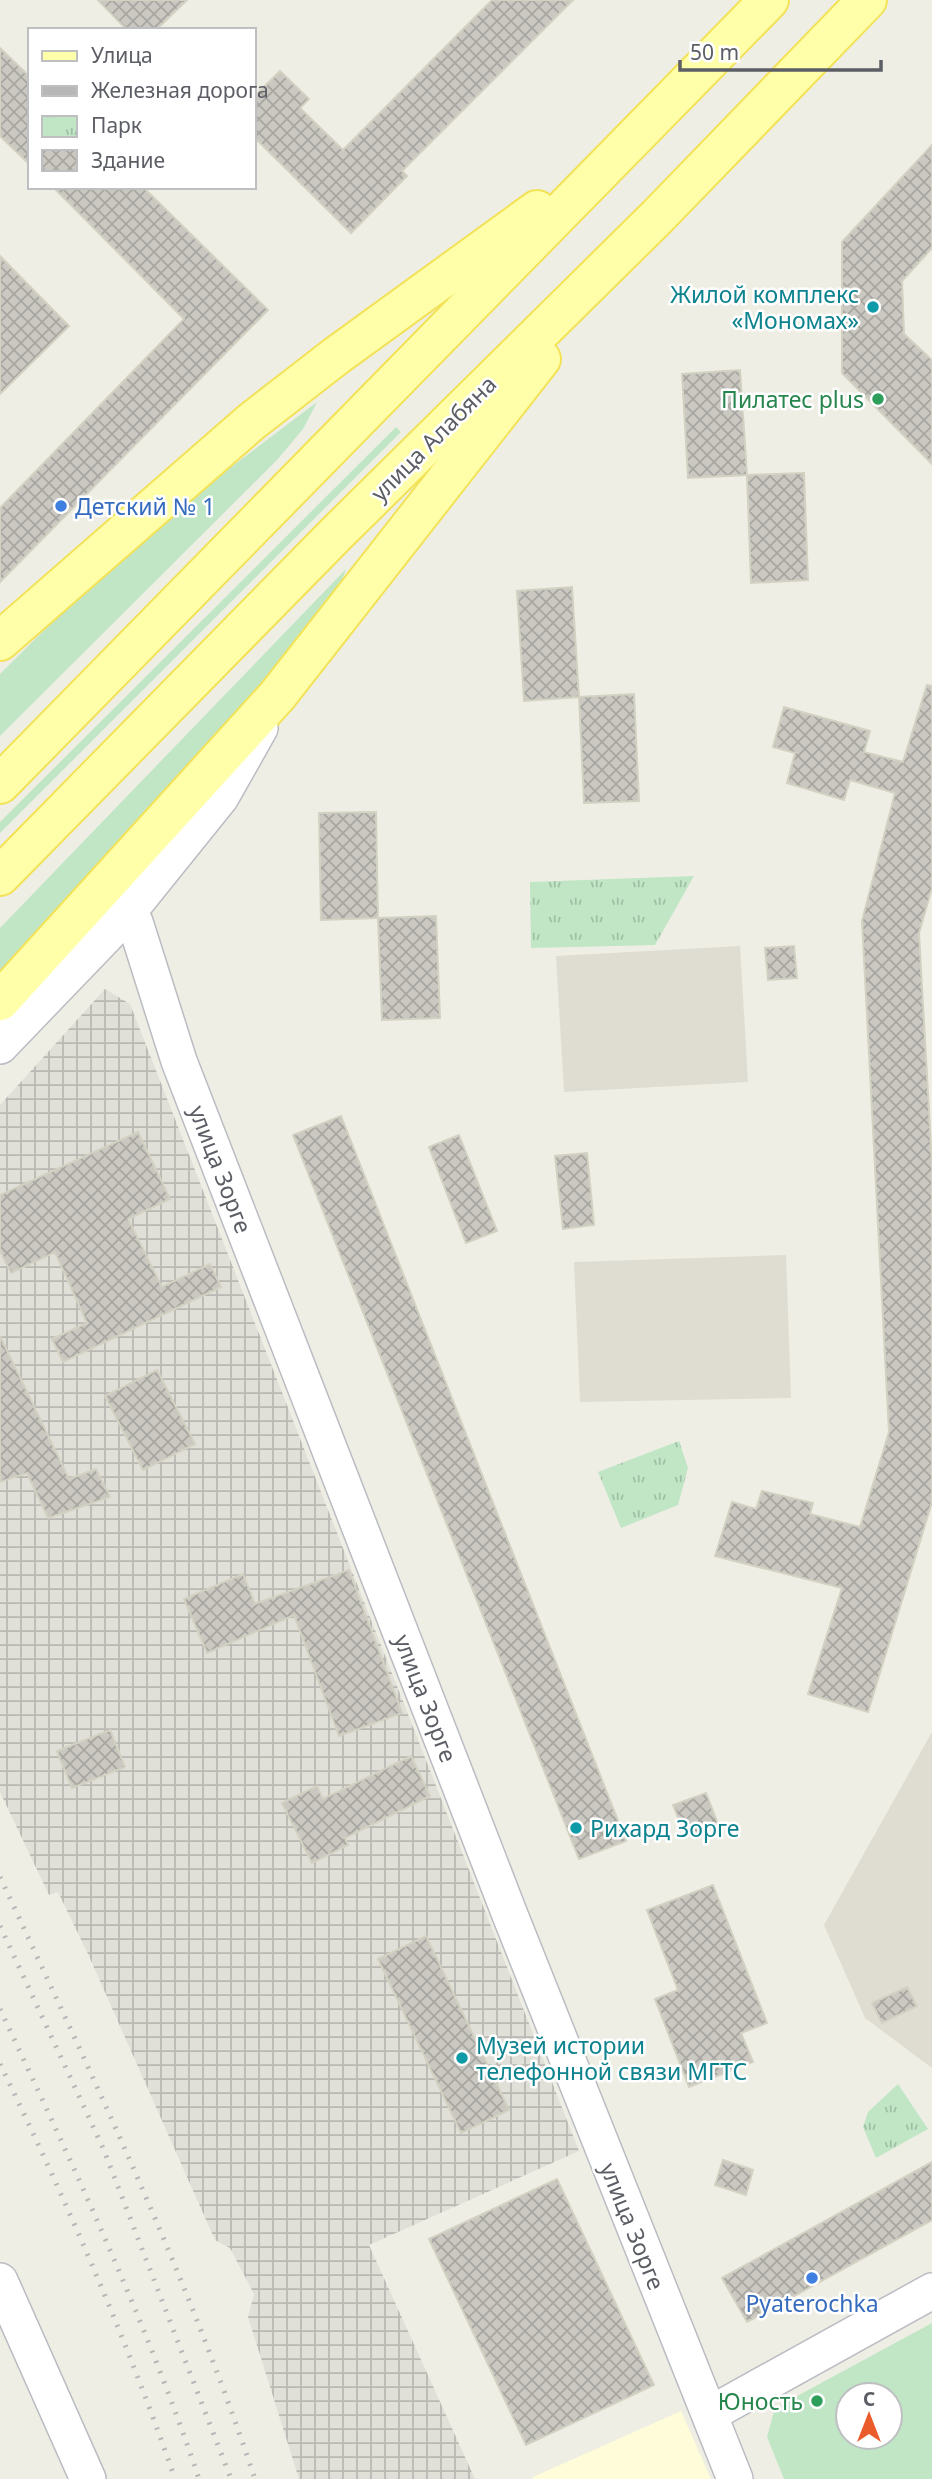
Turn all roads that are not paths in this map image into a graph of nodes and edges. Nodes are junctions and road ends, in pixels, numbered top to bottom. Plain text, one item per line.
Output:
1 (867, 0) edge
2 (759, 7) edge
3 (611, 159) junction
4 (657, 216) junction
5 (0, 641) edge
6 (277, 696) junction
7 (0, 784) edge
8 (0, 876) edge
9 (126, 915) junction
10 (0, 1001) edge
11 (0, 1046) edge
12 (0, 2281) edge
13 (932, 2291) edge
14 (710, 2414) junction
15 (88, 2479) edge
16 (735, 2479) edge

1 - 4 main road, улица Алабяна
2 - 3 main road
3 - 5 main road
3 - 7 main road
4 - 6 main road
4 - 8 main road, улица Алабяна
6 - 9 street
6 - 10 main road
9 - 11 street
9 - 14 street, улица Зорге
12 - 15 street
13 - 14 street
14 - 16 street, улица Зорге

